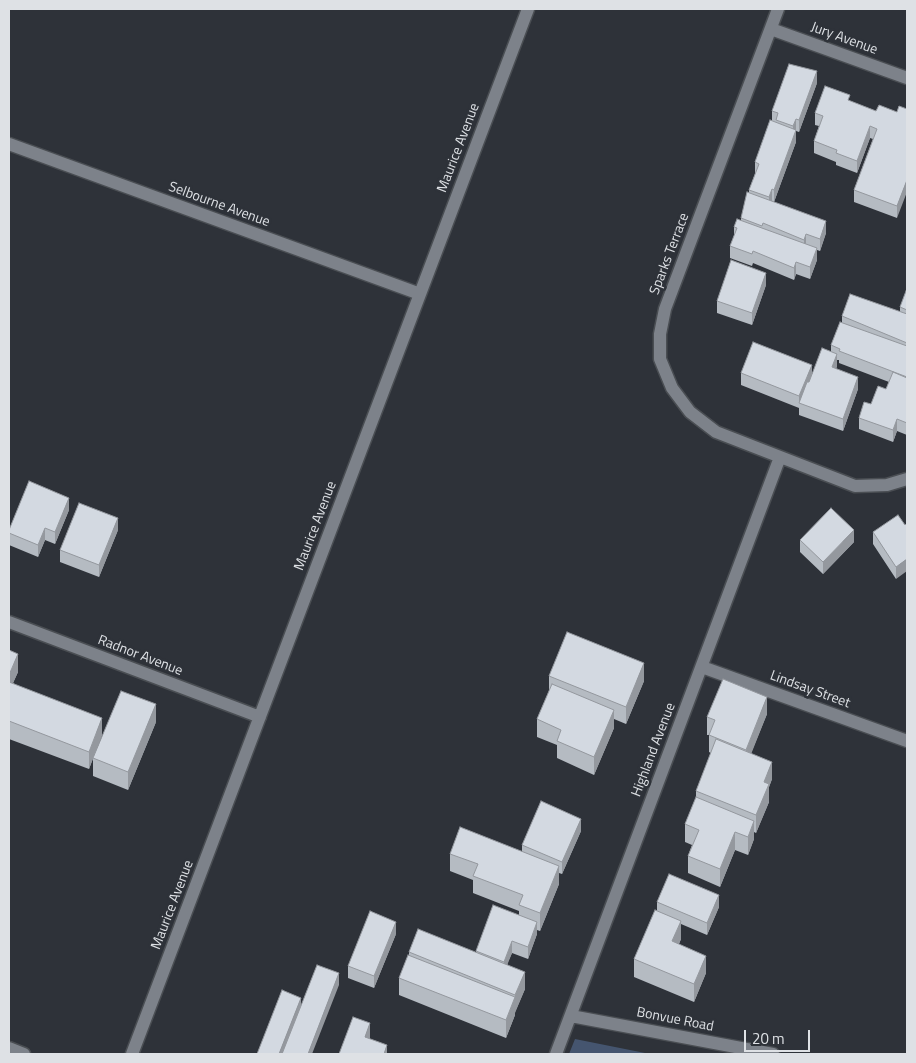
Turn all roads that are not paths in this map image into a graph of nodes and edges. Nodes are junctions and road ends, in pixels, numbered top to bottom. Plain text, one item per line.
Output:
1 (528, 9) edge
2 (775, 10) edge
3 (771, 29) junction
4 (907, 78) edge
5 (9, 144) edge
6 (420, 294) junction
7 (780, 457) junction
8 (907, 479) edge
9 (9, 622) edge
10 (702, 667) junction
11 (260, 717) junction
12 (907, 741) edge
13 (571, 1016) junction
14 (9, 1048) edge
15 (24, 1054) edge
16 (132, 1054) edge
17 (556, 1054) edge
18 (773, 1054) edge

1 - 6 street, Maurice Avenue
2 - 3 street, Sparks Terrace
3 - 4 street, Jury Avenue
3 - 7 street, Sparks Terrace
5 - 6 street, Selbourne Avenue
6 - 11 street, Maurice Avenue
7 - 8 street, Sparks Terrace
7 - 10 street, Highland Avenue
9 - 11 street, Radnor Avenue
10 - 12 street, Lindsay Street
10 - 13 street, Highland Avenue
11 - 16 street, Maurice Avenue
13 - 17 street, Highland Avenue
13 - 18 street, Bonvue Road
14 - 15 street

